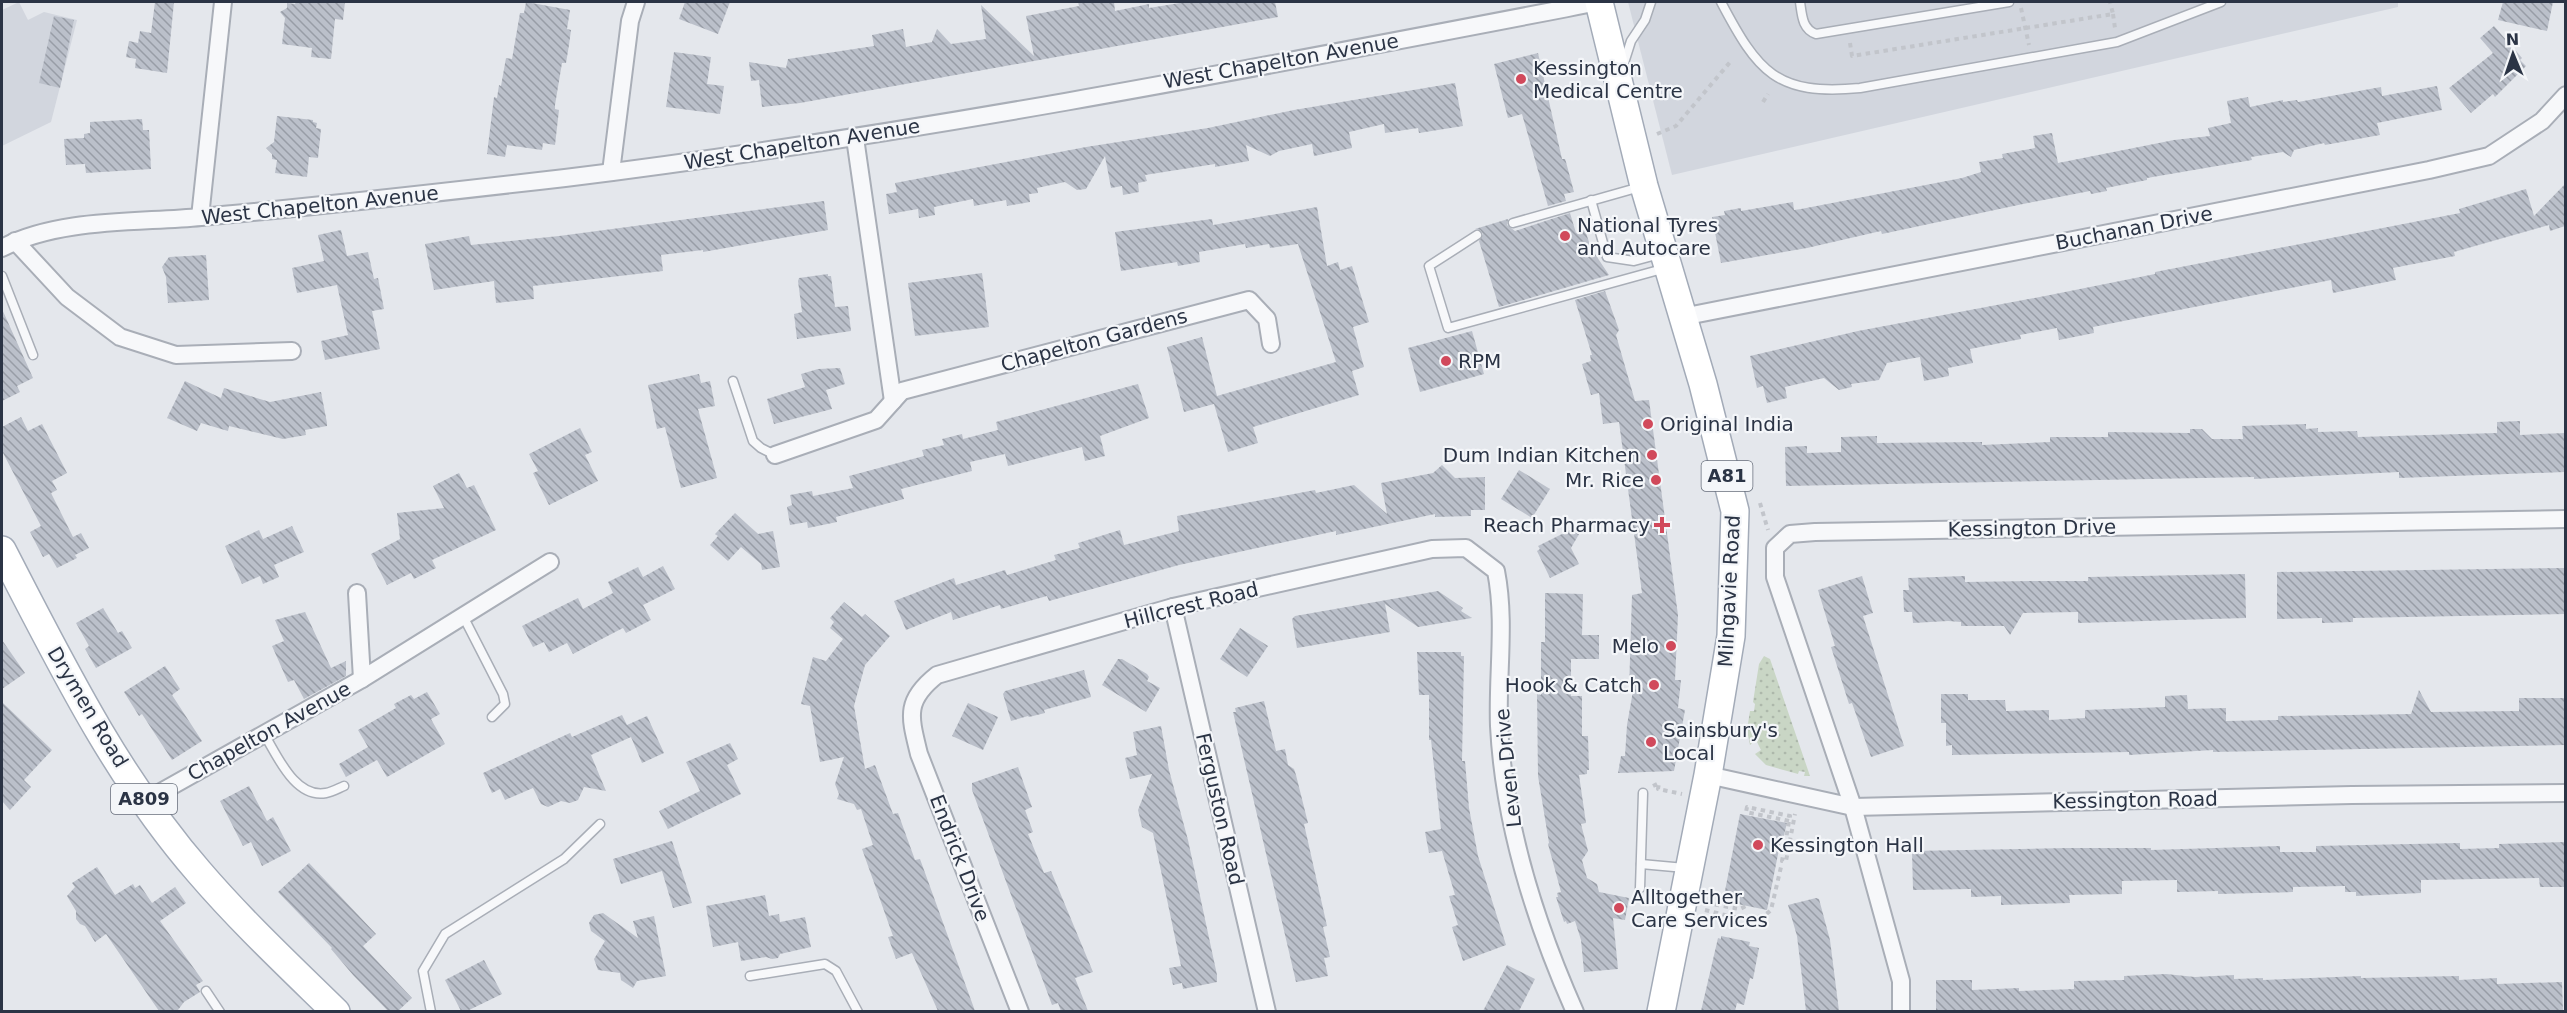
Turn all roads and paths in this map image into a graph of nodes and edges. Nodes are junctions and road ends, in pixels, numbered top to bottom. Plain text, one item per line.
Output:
1 (223, 2) edge
2 (636, 2) edge
3 (1600, 2) edge
4 (1651, 2) edge
5 (1721, 2) edge
6 (1800, 2) edge
7 (2009, 2) edge
8 (2020, 2) edge
9 (2110, 2) edge
10 (2220, 2) edge
11 (2025, 27) junction
12 (1847, 29) junction
13 (2031, 57) junction
14 (1731, 61) dead end
15 (1619, 78) junction
16 (1768, 94) dead end
17 (2565, 95) edge
18 (1763, 102) dead end
19 (1657, 134) dead end
20 (855, 138) junction
21 (611, 172) junction
22 (1644, 186) junction
23 (1591, 200) junction
24 (200, 217) junction
25 (1513, 223) dead end
26 (1477, 235) dead end
27 (8, 245) edge
28 (1666, 260) junction
29 (2, 276) edge
30 (1683, 317) junction
31 (1271, 344) dead end
32 (292, 351) dead end
33 (33, 355) dead end
34 (733, 381) dead end
35 (893, 401) junction
36 (775, 455) joint
37 (1754, 500) dead end
38 (2565, 519) edge
39 (1769, 537) dead end
40 (2, 550) edge
41 (1480, 558) joint
42 (550, 562) dead end
43 (357, 593) dead end
44 (1173, 607) junction
45 (463, 616) junction
46 (362, 680) junction
47 (913, 701) joint
48 (492, 717) dead end
49 (264, 734) junction
50 (1708, 775) junction
51 (344, 786) dead end
52 (1643, 793) dead end
53 (2565, 793) edge
54 (145, 801) junction
55 (1853, 807) junction
56 (1792, 820) junction
57 (600, 824) dead end
58 (1641, 864) junction
59 (1778, 867) dead end
60 (1688, 869) junction
61 (1640, 888) dead end
62 (1704, 902) dead end
63 (1746, 906) dead end
64 (1702, 909) dead end
65 (750, 976) dead end
66 (206, 991) dead end
67 (220, 1011) edge
68 (336, 1011) edge
69 (431, 1011) edge
70 (858, 1011) edge
71 (1020, 1011) edge
72 (1268, 1011) edge
73 (1575, 1011) edge
74 (1661, 1011) edge
75 (1901, 1011) edge

1 - 24 street
2 - 21 street
3 - 15 main road, Milngavie Road / A81
3 - 20 street, West Chapelton Avenue
4 - 15 lane
5 - 13 lane
6 - 12 lane
7 - 12 lane
8 - 11 path
9 - 11 path
10 - 13 lane
11 - 12 path
11 - 13 path
14 - 19 path
15 - 22 main road, Milngavie Road / A81
16 - 18 path
17 - 30 street, Buchanan Drive
20 - 21 street, West Chapelton Avenue
20 - 35 street
21 - 24 street, West Chapelton Avenue
22 - 23 lane
22 - 28 main road, Milngavie Road / A81
23 - 25 lane
23 - 28 lane
24 - 27 street, West Chapelton Avenue
26 - 28 lane
27 - 32 street
28 - 30 main road, Milngavie Road / A81
29 - 33 lane
30 - 50 main road, Milngavie Road / A81
31 - 35 street, Chapelton Gardens
34 - 36 lane
35 - 36 street, Chapelton Gardens
37 - 39 path
38 - 55 street, Kessington Drive
40 - 54 main road, Drymen Road / A809
41 - 44 street, Hillcrest Road
41 - 73 street, Leven Drive
42 - 45 street, Chapelton Avenue
43 - 46 street, Chapelton Avenue
44 - 47 street, Hillcrest Road
44 - 72 street, Ferguston Road
45 - 46 street, Chapelton Avenue
45 - 48 lane
46 - 49 street, Chapelton Avenue
47 - 71 street, Endrick Drive
49 - 51 lane
49 - 54 street, Chapelton Avenue
50 - 55 street, Kessington Road
50 - 60 main road, Milngavie Road / A81
52 - 58 lane
53 - 55 street, Kessington Road
54 - 68 main road, Drymen Road / A809
55 - 75 street, Kessington Drive
56 - 56 path
56 - 56 path
57 - 69 lane
58 - 60 lane
58 - 61 lane
59 - 64 path
60 - 74 main road, Milngavie Road / A81
62 - 63 path
65 - 70 lane
66 - 67 lane

